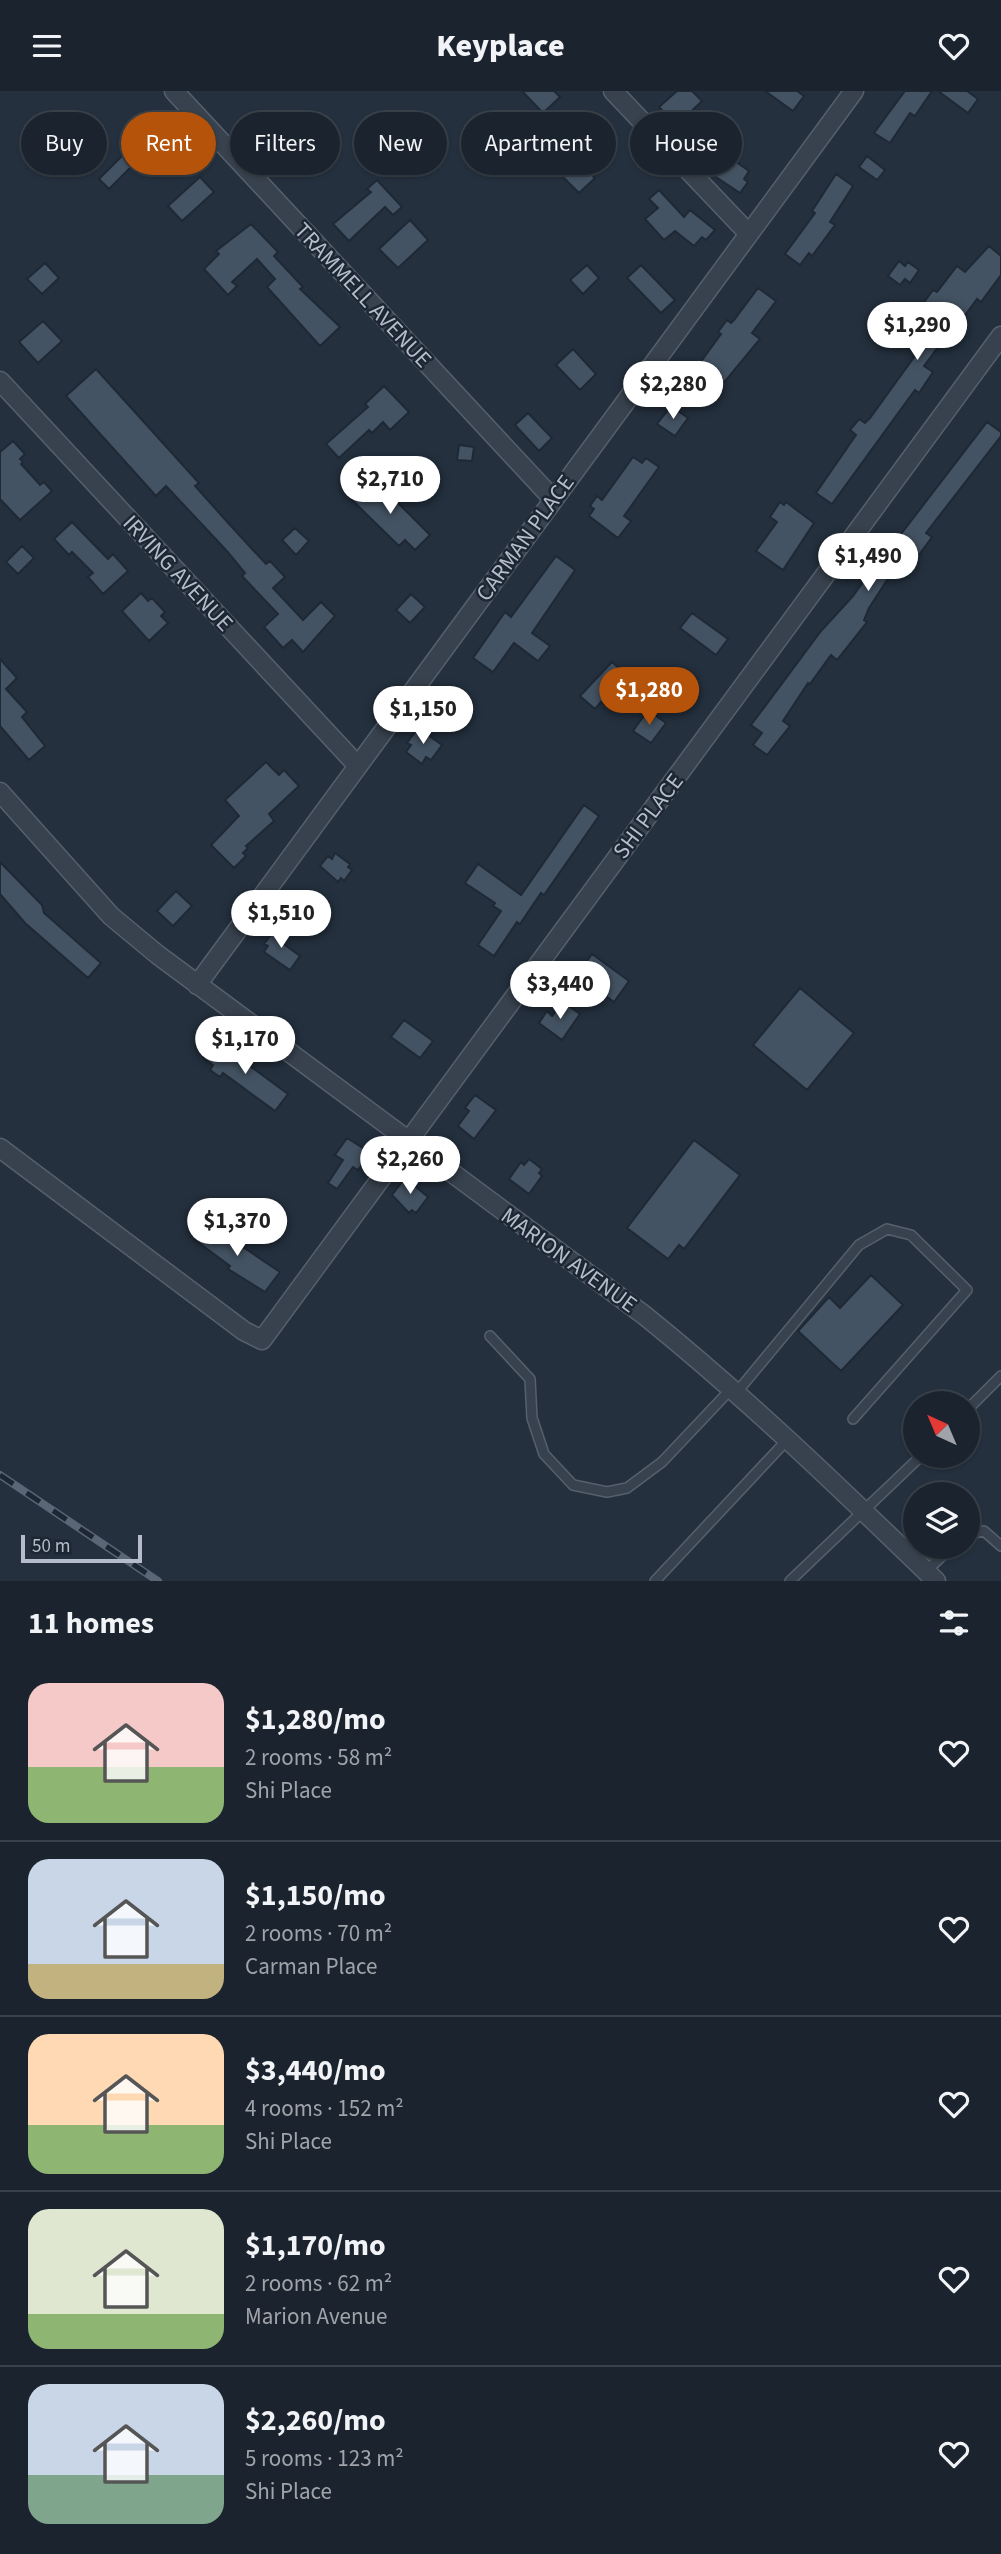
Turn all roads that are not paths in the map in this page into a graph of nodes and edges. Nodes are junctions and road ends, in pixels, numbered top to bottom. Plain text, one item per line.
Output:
1 (174, 91) edge
2 (613, 91) edge
3 (854, 91) edge
4 (749, 234) junction
5 (1001, 336) edge
6 (0, 380) edge
7 (553, 499) junction
8 (357, 765) junction
9 (0, 792) edge
10 (197, 985) junction
11 (409, 1140) junction
12 (0, 1148) edge
13 (490, 1336) dead end
14 (1001, 1376) edge
15 (735, 1390) junction
16 (980, 1397) edge
17 (853, 1419) dead end
18 (788, 1439) junction
19 (909, 1468) edge
20 (865, 1512) junction
21 (980, 1532) edge
22 (1001, 1546) edge
23 (944, 1559) edge
24 (931, 1576) edge
25 (655, 1581) edge
26 (790, 1581) edge

1 - 7 street, TRAMMELL AVENUE
2 - 4 street
3 - 4 street, CARMAN PLACE
4 - 7 street, CARMAN PLACE
5 - 11 street, SHI PLACE
6 - 8 street, IRVING AVENUE
7 - 8 street, CARMAN PLACE
8 - 10 street, CARMAN PLACE
9 - 10 street, MARION AVENUE
10 - 11 street, MARION AVENUE
11 - 12 street, SHI PLACE
11 - 15 street, MARION AVENUE
13 - 15 lane
14 - 16 lane
15 - 17 lane
15 - 18 street, MARION AVENUE
18 - 20 street, MARION AVENUE
18 - 25 lane
19 - 20 lane
20 - 24 street, MARION AVENUE
20 - 26 lane
21 - 22 lane
23 - 24 lane

